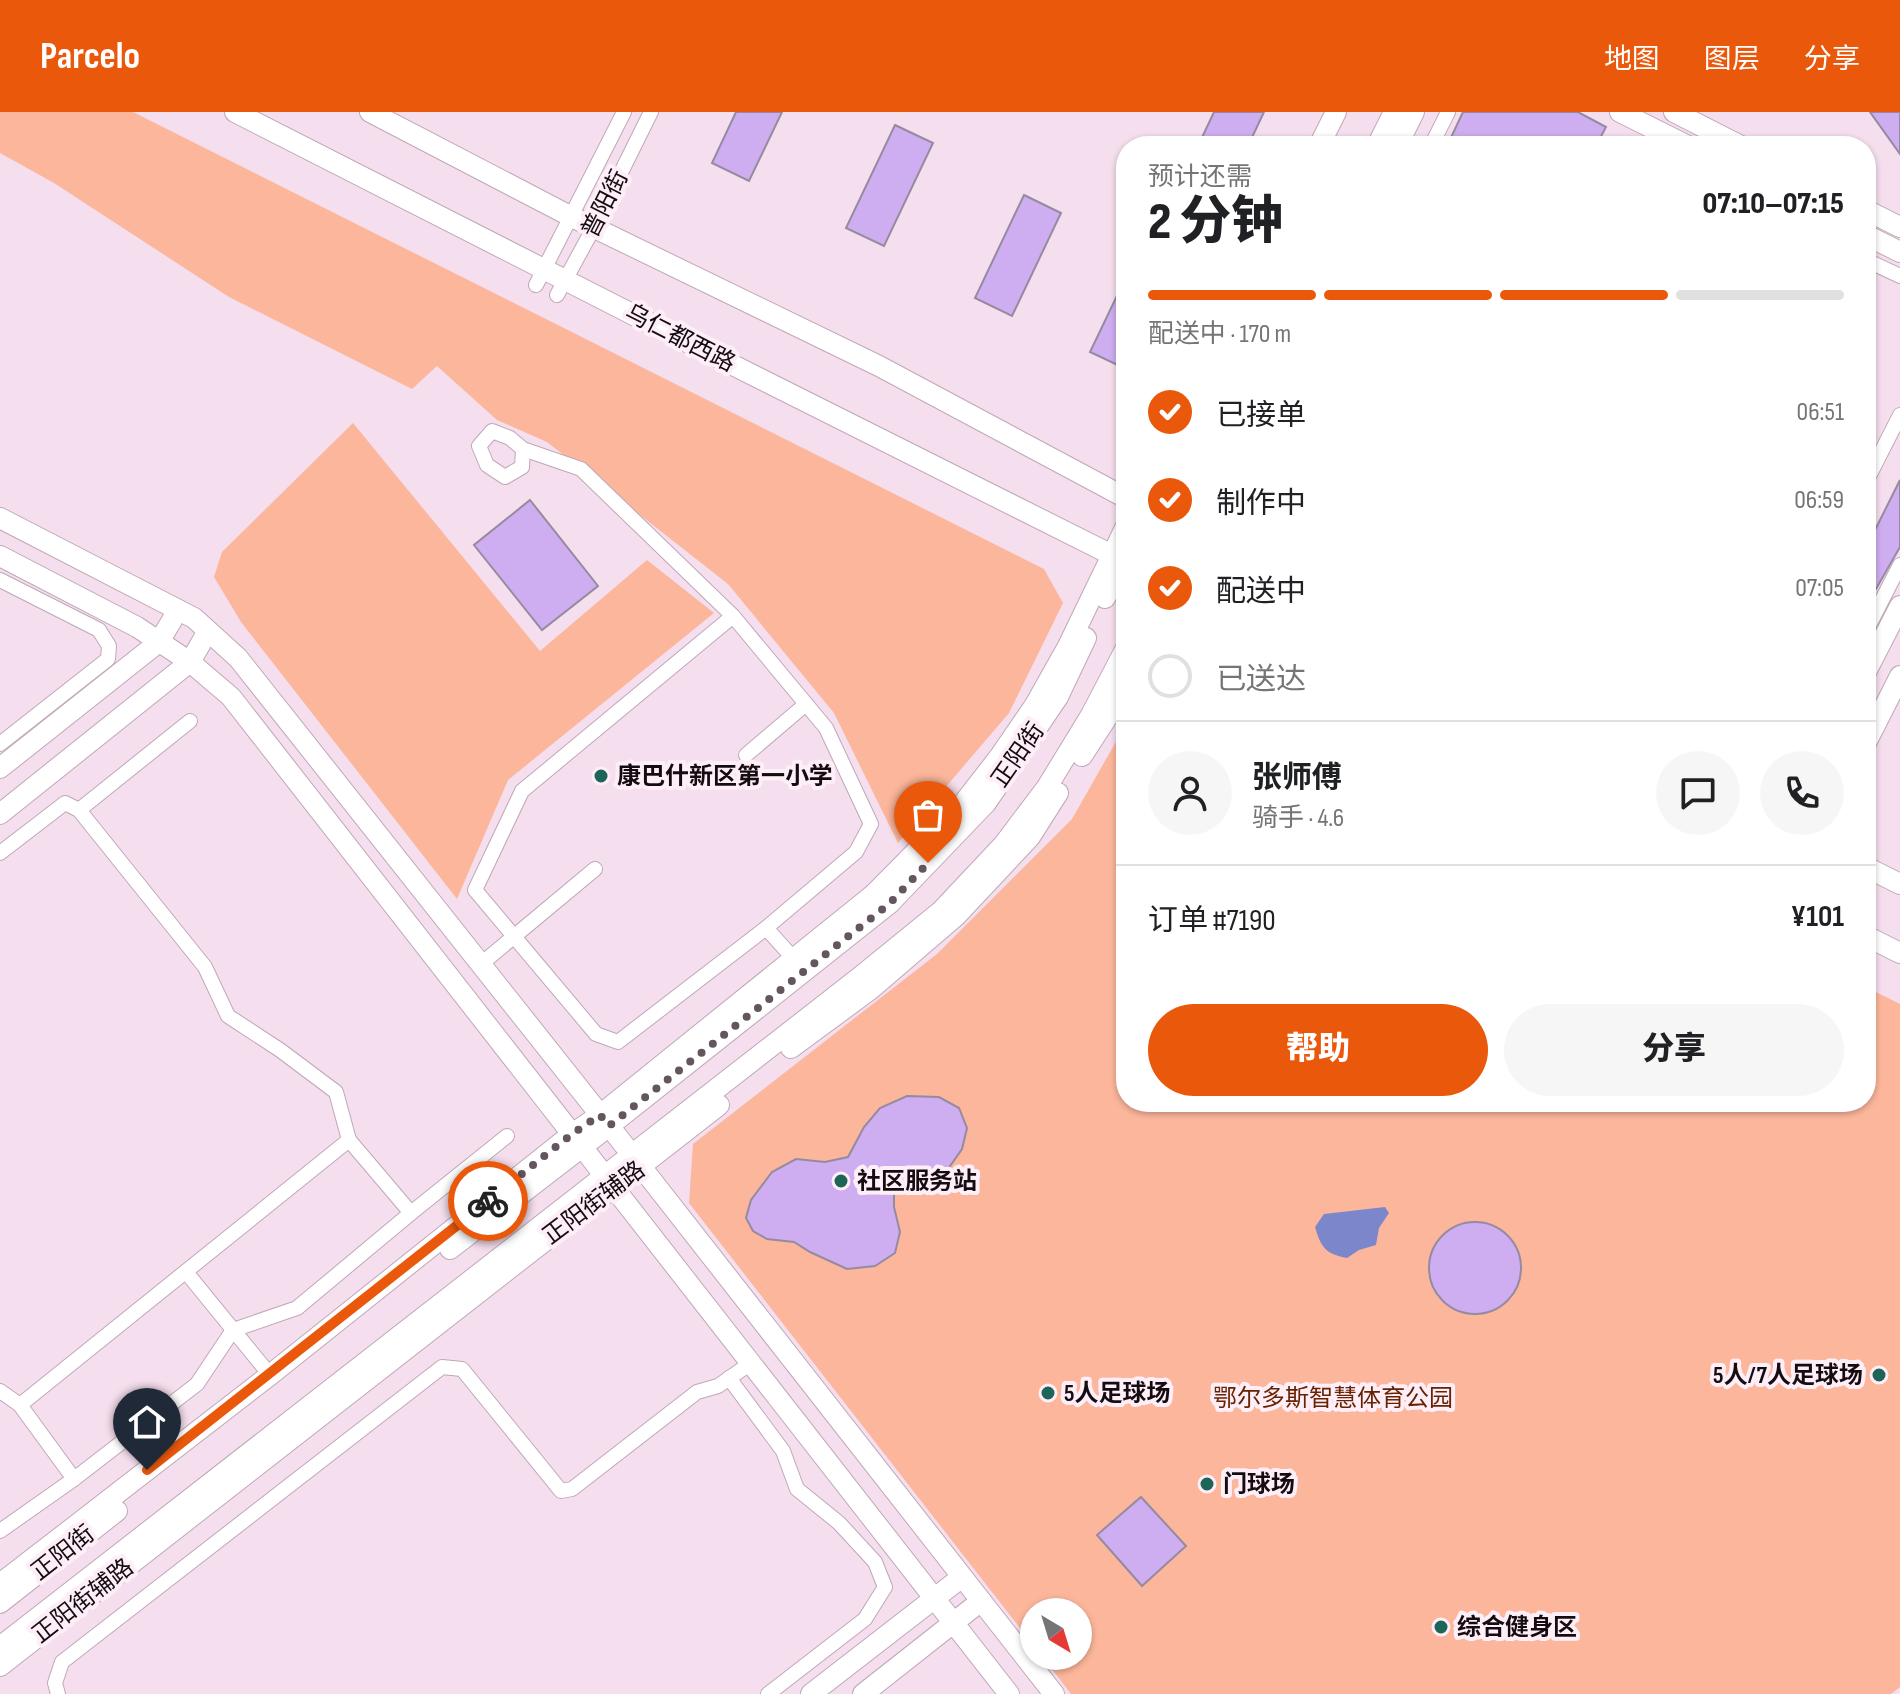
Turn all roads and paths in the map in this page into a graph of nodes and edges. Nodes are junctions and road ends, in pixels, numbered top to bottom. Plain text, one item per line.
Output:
1 (235, 112) edge
2 (370, 112) edge
3 (624, 112) edge
4 (651, 112) edge
5 (1336, 112) edge
6 (1350, 112) edge
7 (1394, 112) edge
8 (1414, 112) edge
9 (1448, 112) edge
10 (1620, 112) edge
11 (1674, 112) edge
12 (1324, 136) edge
13 (1338, 136) edge
14 (1382, 136) edge
15 (1402, 136) edge
16 (1436, 136) edge
17 (1668, 136) edge
18 (1721, 136) edge
19 (1876, 215) edge
20 (570, 216) junction
21 (594, 227) junction
22 (1900, 227) edge
23 (1876, 240) edge
24 (1900, 252) edge
25 (1876, 265) edge
26 (1900, 276) edge
27 (540, 277) junction
28 (561, 288) junction
29 (1900, 415) edge
30 (523, 449) dead end
31 (1876, 462) edge
32 (1116, 493) edge
33 (0, 518) edge
34 (0, 556) edge
35 (1116, 556) edge
36 (1900, 565) edge
37 (1116, 569) edge
38 (1116, 574) edge
39 (0, 580) edge
40 (1900, 606) edge
41 (178, 610) junction
42 (733, 616) junction
43 (1876, 618) edge
44 (1876, 623) edge
45 (208, 631) junction
46 (159, 642) junction
47 (190, 662) junction
48 (1116, 667) edge
49 (1900, 676) edge
50 (1116, 700) edge
51 (806, 704) junction
52 (190, 721) dead end
53 (1876, 723) edge
54 (0, 744) edge
55 (746, 755) dead end
56 (0, 768) edge
57 (79, 810) junction
58 (0, 814) edge
59 (0, 853) edge
60 (595, 869) dead end
61 (1876, 872) edge
62 (1900, 884) edge
63 (766, 928) junction
64 (515, 938) junction
65 (1876, 941) edge
66 (1900, 953) edge
67 (794, 959) junction
68 (481, 964) junction
69 (605, 1121) junction
70 (507, 1136) dead end
71 (349, 1140) junction
72 (577, 1140) junction
73 (637, 1161) junction
74 (609, 1181) junction
75 (411, 1213) junction
76 (186, 1272) junction
77 (233, 1330) junction
78 (751, 1363) junction
79 (270, 1375) junction
80 (729, 1378) junction
81 (0, 1391) edge
82 (20, 1405) junction
83 (74, 1479) junction
84 (0, 1531) edge
85 (962, 1577) junction
86 (0, 1584) edge
87 (934, 1598) junction
88 (981, 1601) junction
89 (0, 1603) edge
90 (954, 1623) junction
91 (0, 1647) edge
92 (0, 1666) edge
93 (58, 1694) edge
94 (768, 1694) edge
95 (811, 1694) edge
96 (863, 1694) edge
97 (1009, 1694) edge
98 (1054, 1694) edge

1 - 27 street, 乌仁都西路
2 - 20 street
3 - 20 street, 普阳街
4 - 21 street, 普阳街
5 - 12 street
6 - 13 street
7 - 14 street
8 - 15 street
9 - 16 street
10 - 17 street
11 - 18 street
19 - 22 street
20 - 21 street
20 - 27 street, 普阳街
21 - 28 street, 普阳街
21 - 32 street
23 - 24 street
25 - 26 street
27 - 28 street, 乌仁都西路
28 - 35 street, 乌仁都西路
29 - 31 street
30 - 42 street
33 - 41 street
34 - 46 street
36 - 43 street
37 - 67 street
38 - 69 street, 正阳街
39 - 54 street
40 - 44 street
41 - 45 street
41 - 46 street
42 - 51 street
42 - 64 street
45 - 47 street
45 - 68 street
46 - 47 street
46 - 56 street
47 - 58 street
47 - 72 street
48 - 73 street
49 - 53 street
50 - 73 street, 正阳街辅路
51 - 55 street
51 - 63 street
52 - 57 street
57 - 59 street
57 - 71 street
60 - 64 street
61 - 62 street
63 - 64 street
63 - 67 street
64 - 68 street
65 - 66 street
67 - 69 street
68 - 69 street
69 - 72 street, 正阳街
69 - 73 street
70 - 75 street
71 - 75 street
71 - 76 street
72 - 74 street
72 - 79 street
72 - 89 street, 正阳街
73 - 74 street
73 - 85 street
74 - 78 street
74 - 91 street
74 - 92 street, 正阳街辅路
75 - 77 street
76 - 77 street
76 - 82 street
77 - 79 street
77 - 83 street
78 - 80 street
78 - 87 street
79 - 86 street
80 - 93 street
80 - 94 street
81 - 82 street
82 - 83 street
83 - 84 street
85 - 87 street
85 - 88 street
87 - 90 street
87 - 95 street
88 - 90 street
88 - 98 street
90 - 96 street
90 - 97 street

